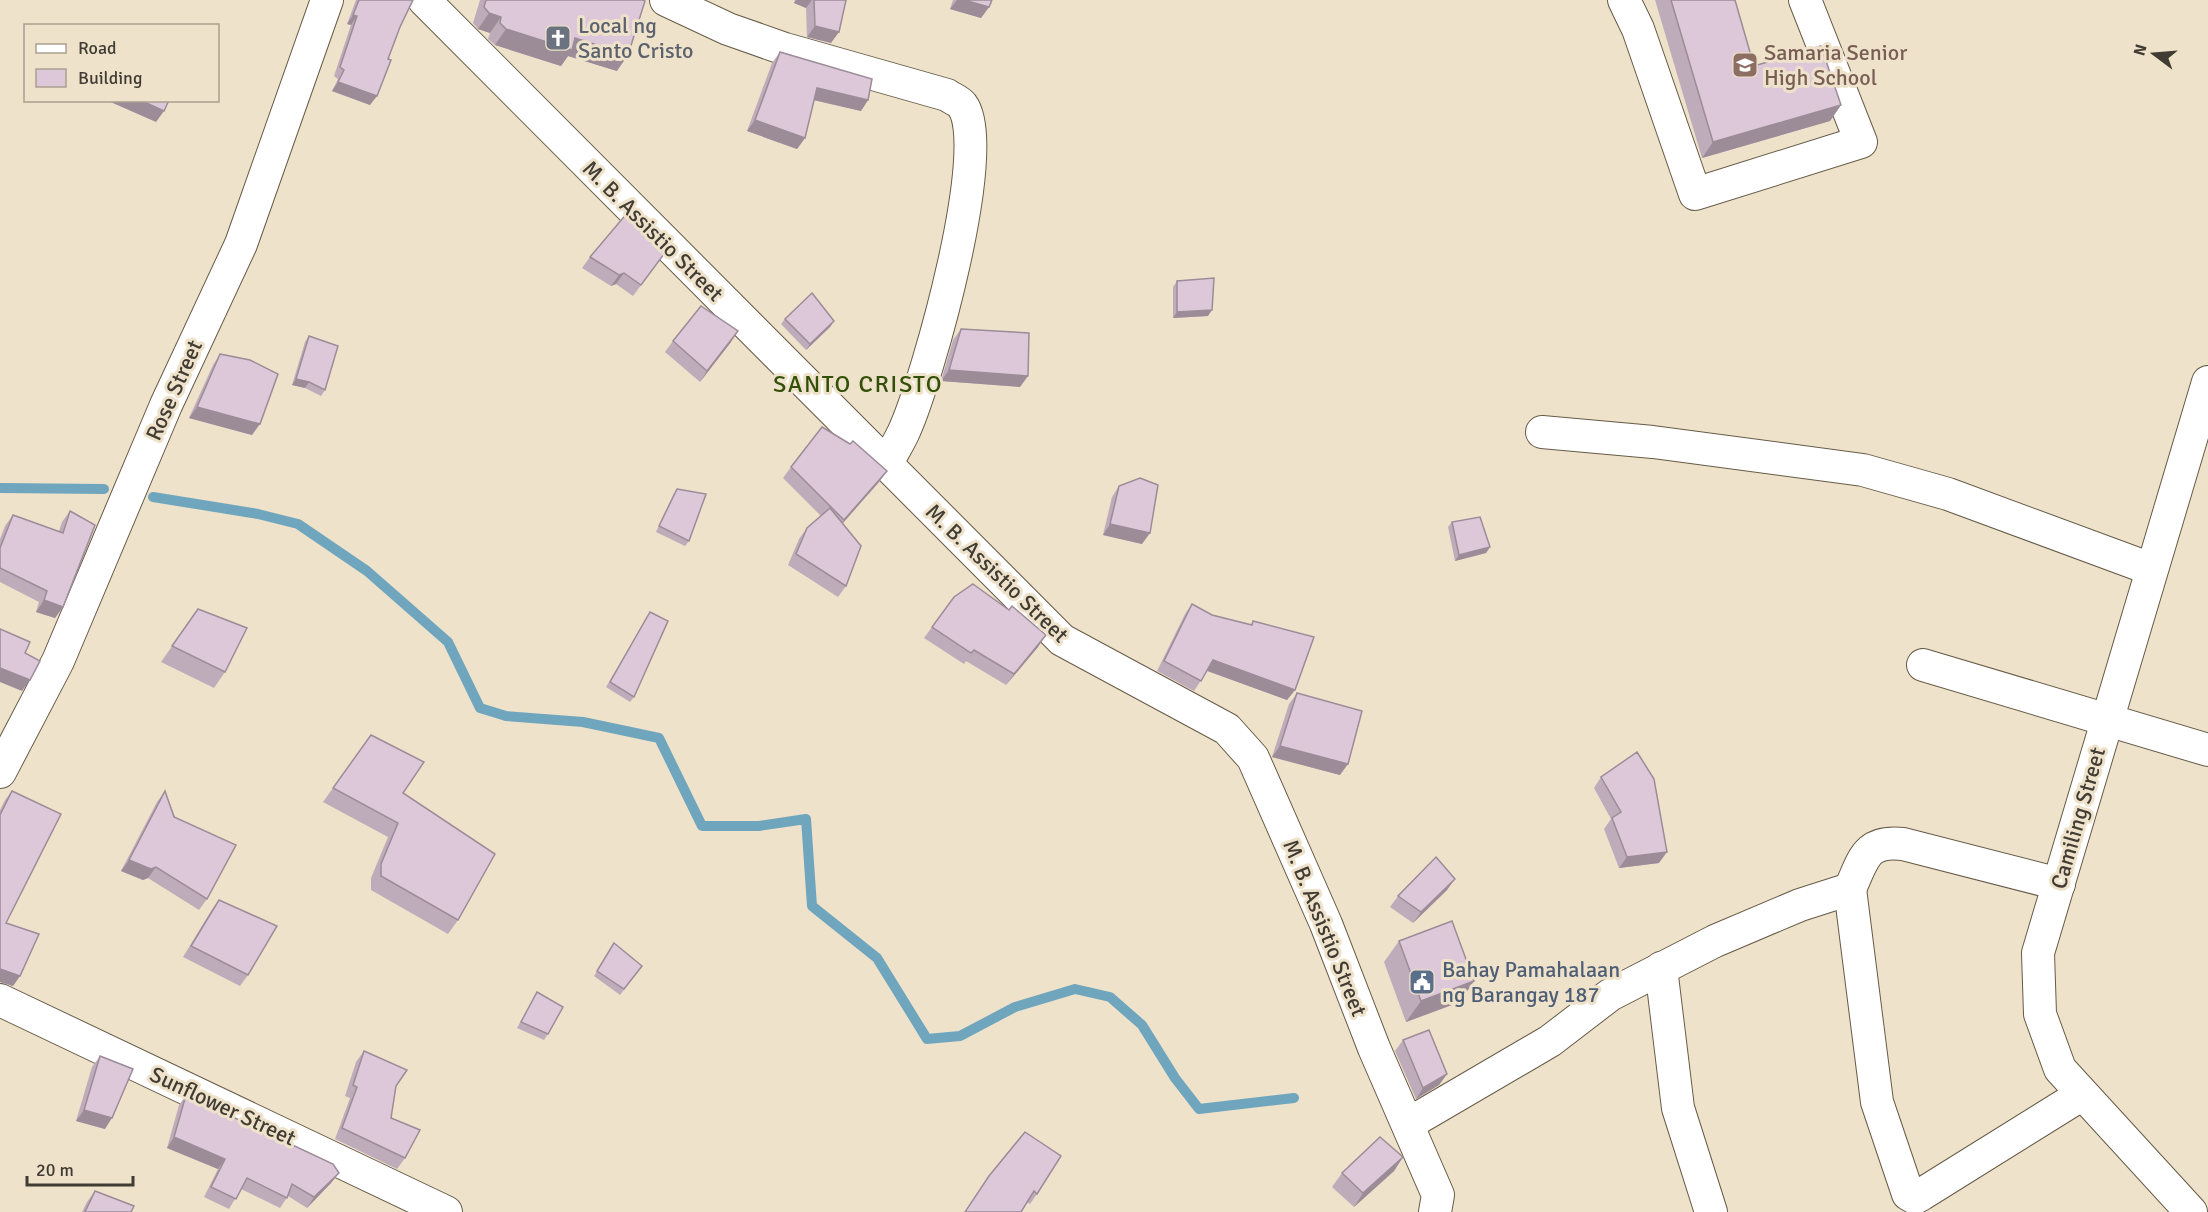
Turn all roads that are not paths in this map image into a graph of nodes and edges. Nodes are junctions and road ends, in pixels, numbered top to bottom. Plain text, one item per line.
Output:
1 (327, 0) edge
2 (424, 0) edge
3 (666, 0) edge
4 (1624, 0) edge
5 (1805, 0) edge
6 (2208, 382) edge
7 (1542, 432) dead end
8 (886, 465) junction
9 (2151, 569) junction
10 (1923, 665) dead end
11 (2107, 720) junction
12 (2208, 750) edge
13 (0, 772) edge
14 (2059, 884) junction
15 (1850, 889) junction
16 (1661, 968) junction
17 (0, 1000) edge
18 (2081, 1095) junction
19 (1408, 1124) junction
20 (446, 1212) edge
21 (1435, 1212) edge
22 (1711, 1212) edge
23 (2191, 1212) edge

1 - 13 street, Rose Street
2 - 8 street, M. B. Assistio Street
3 - 8 street
4 - 5 street
6 - 9 street, Camiling Street
7 - 9 street
8 - 19 street, M. B. Assistio Street
9 - 11 street, Camiling Street
10 - 11 street
11 - 12 street
11 - 14 street, Camiling Street
14 - 15 street
14 - 18 street, Camiling Street
15 - 16 street
15 - 18 street
16 - 19 street
16 - 22 street
17 - 20 street, Sunflower Street
18 - 23 street, Camiling Street
19 - 21 street, M. B. Assistio Street

